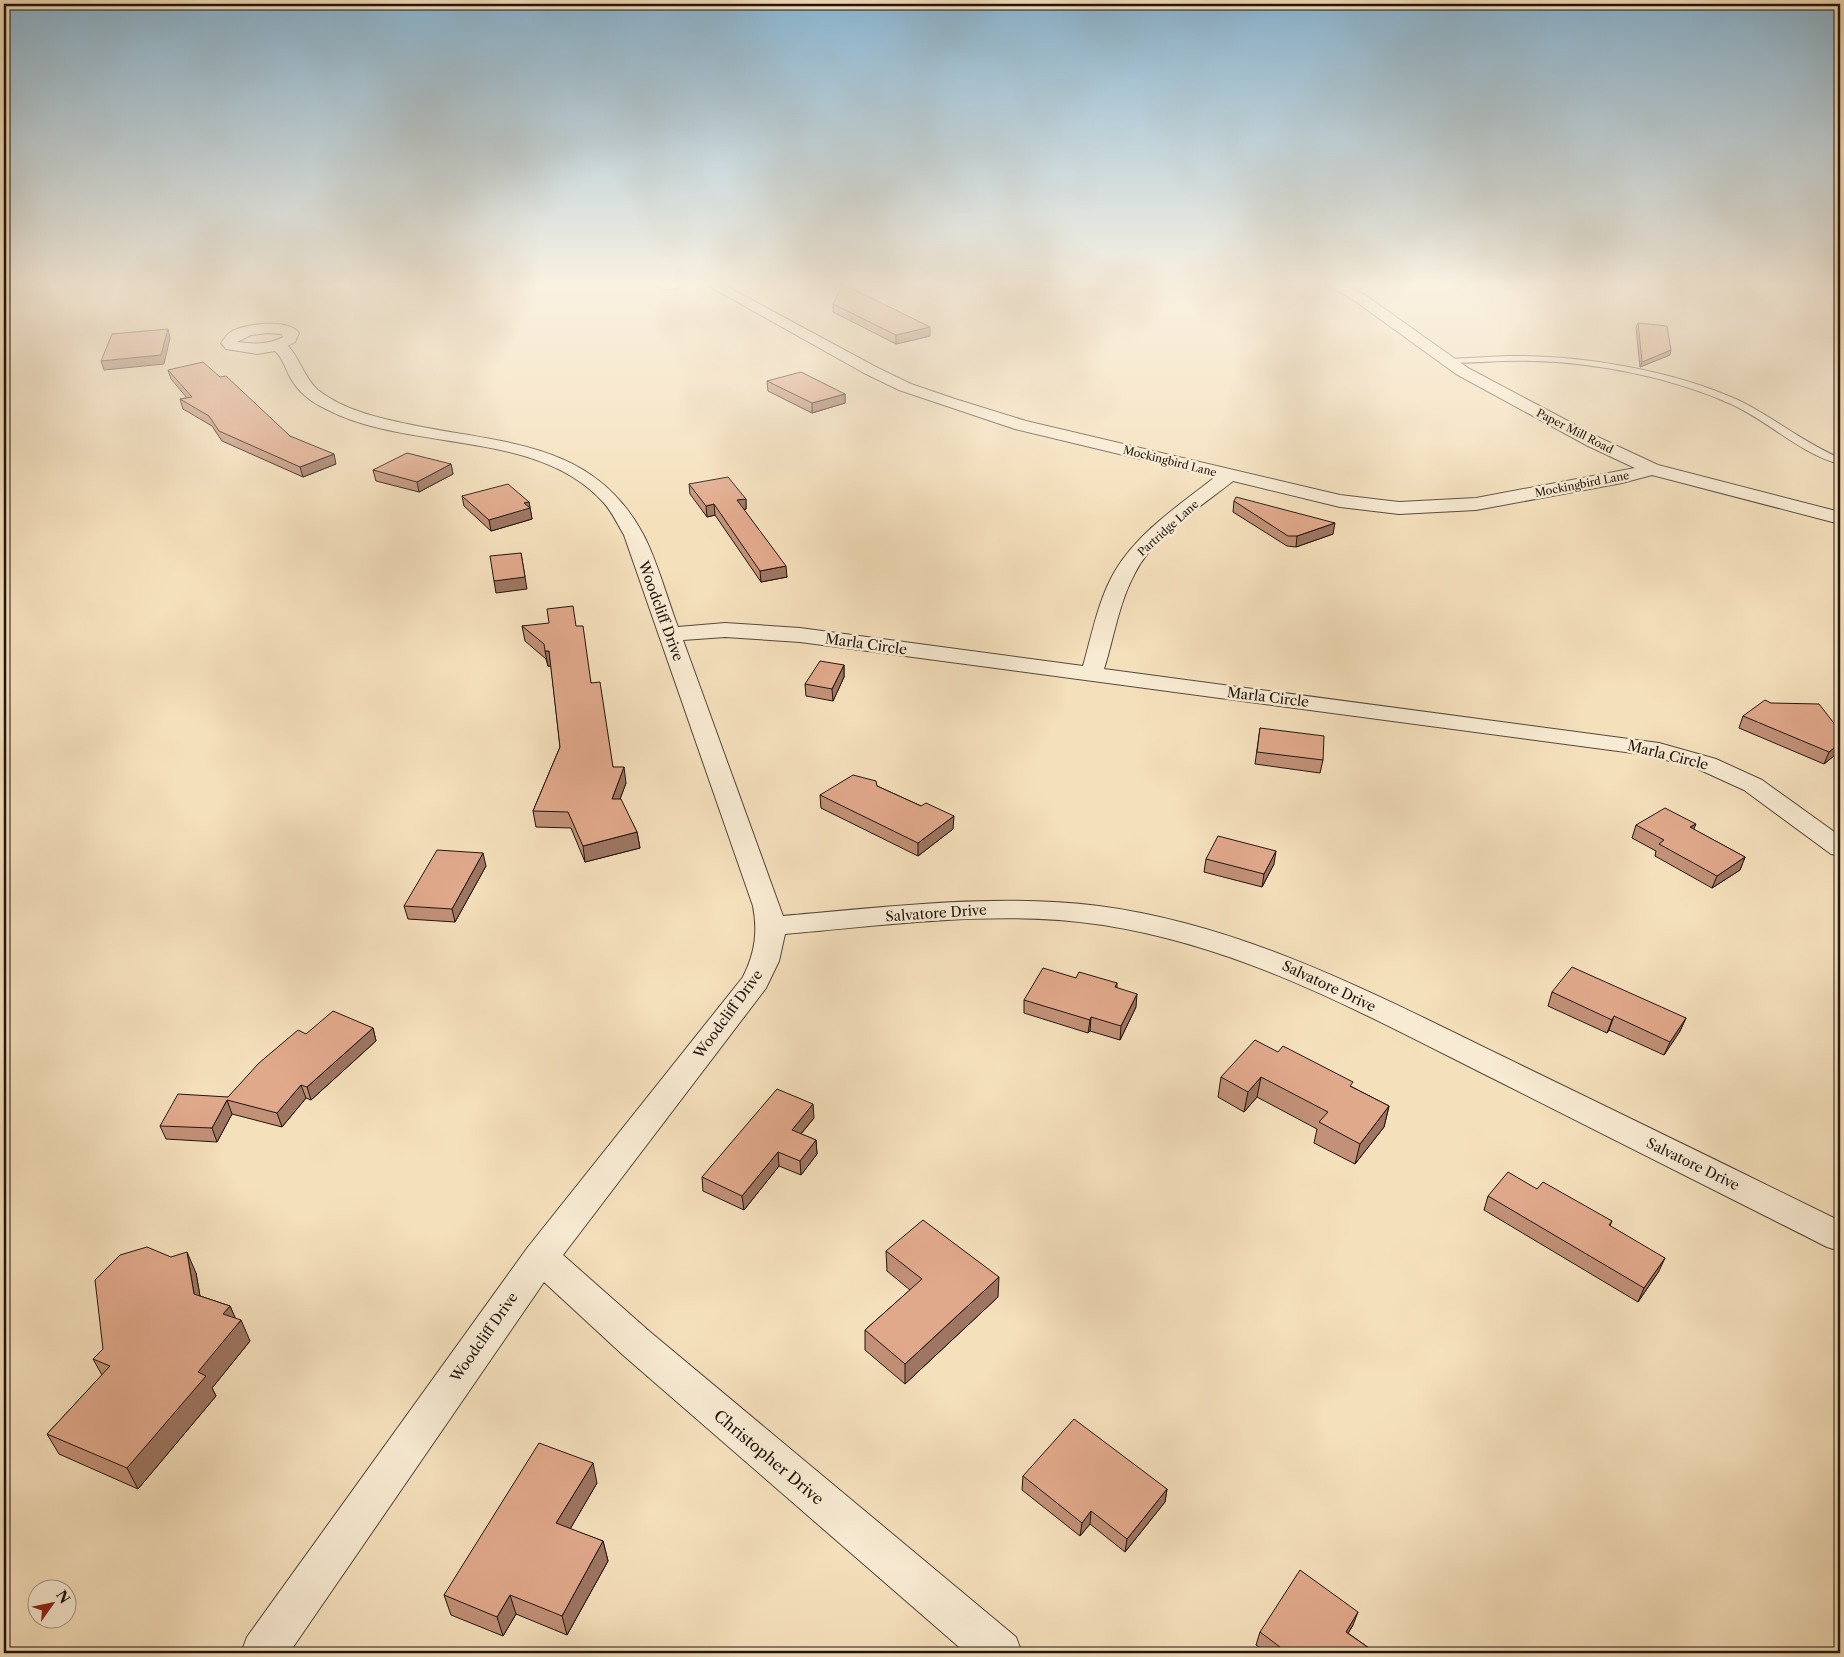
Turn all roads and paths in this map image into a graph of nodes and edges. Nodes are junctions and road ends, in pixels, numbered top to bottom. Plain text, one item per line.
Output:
1 (292, 362) edge
2 (856, 362) edge
3 (1451, 362) edge
4 (1566, 362) edge
5 (1840, 462) edge
6 (1652, 469) junction
7 (1229, 475) junction
8 (1840, 518) edge
9 (669, 634) junction
10 (1091, 674) junction
11 (1840, 848) edge
12 (772, 926) junction
13 (1840, 1237) edge
14 (541, 1257) junction
15 (263, 1653) edge
16 (1000, 1653) edge

1 - 9 street, Woodcliff Drive
2 - 7 street, Mockingbird Lane
3 - 6 street, Paper Mill Road
4 - 5 lane
6 - 7 street, Mockingbird Lane
6 - 8 street, Paper Mill Road
7 - 10 street, Partridge Lane
9 - 10 street, Marla Circle
9 - 12 street, Woodcliff Drive
10 - 11 street, Marla Circle
12 - 13 street, Salvatore Drive
12 - 14 street, Woodcliff Drive
14 - 15 street, Woodcliff Drive
14 - 16 street, Christopher Drive

